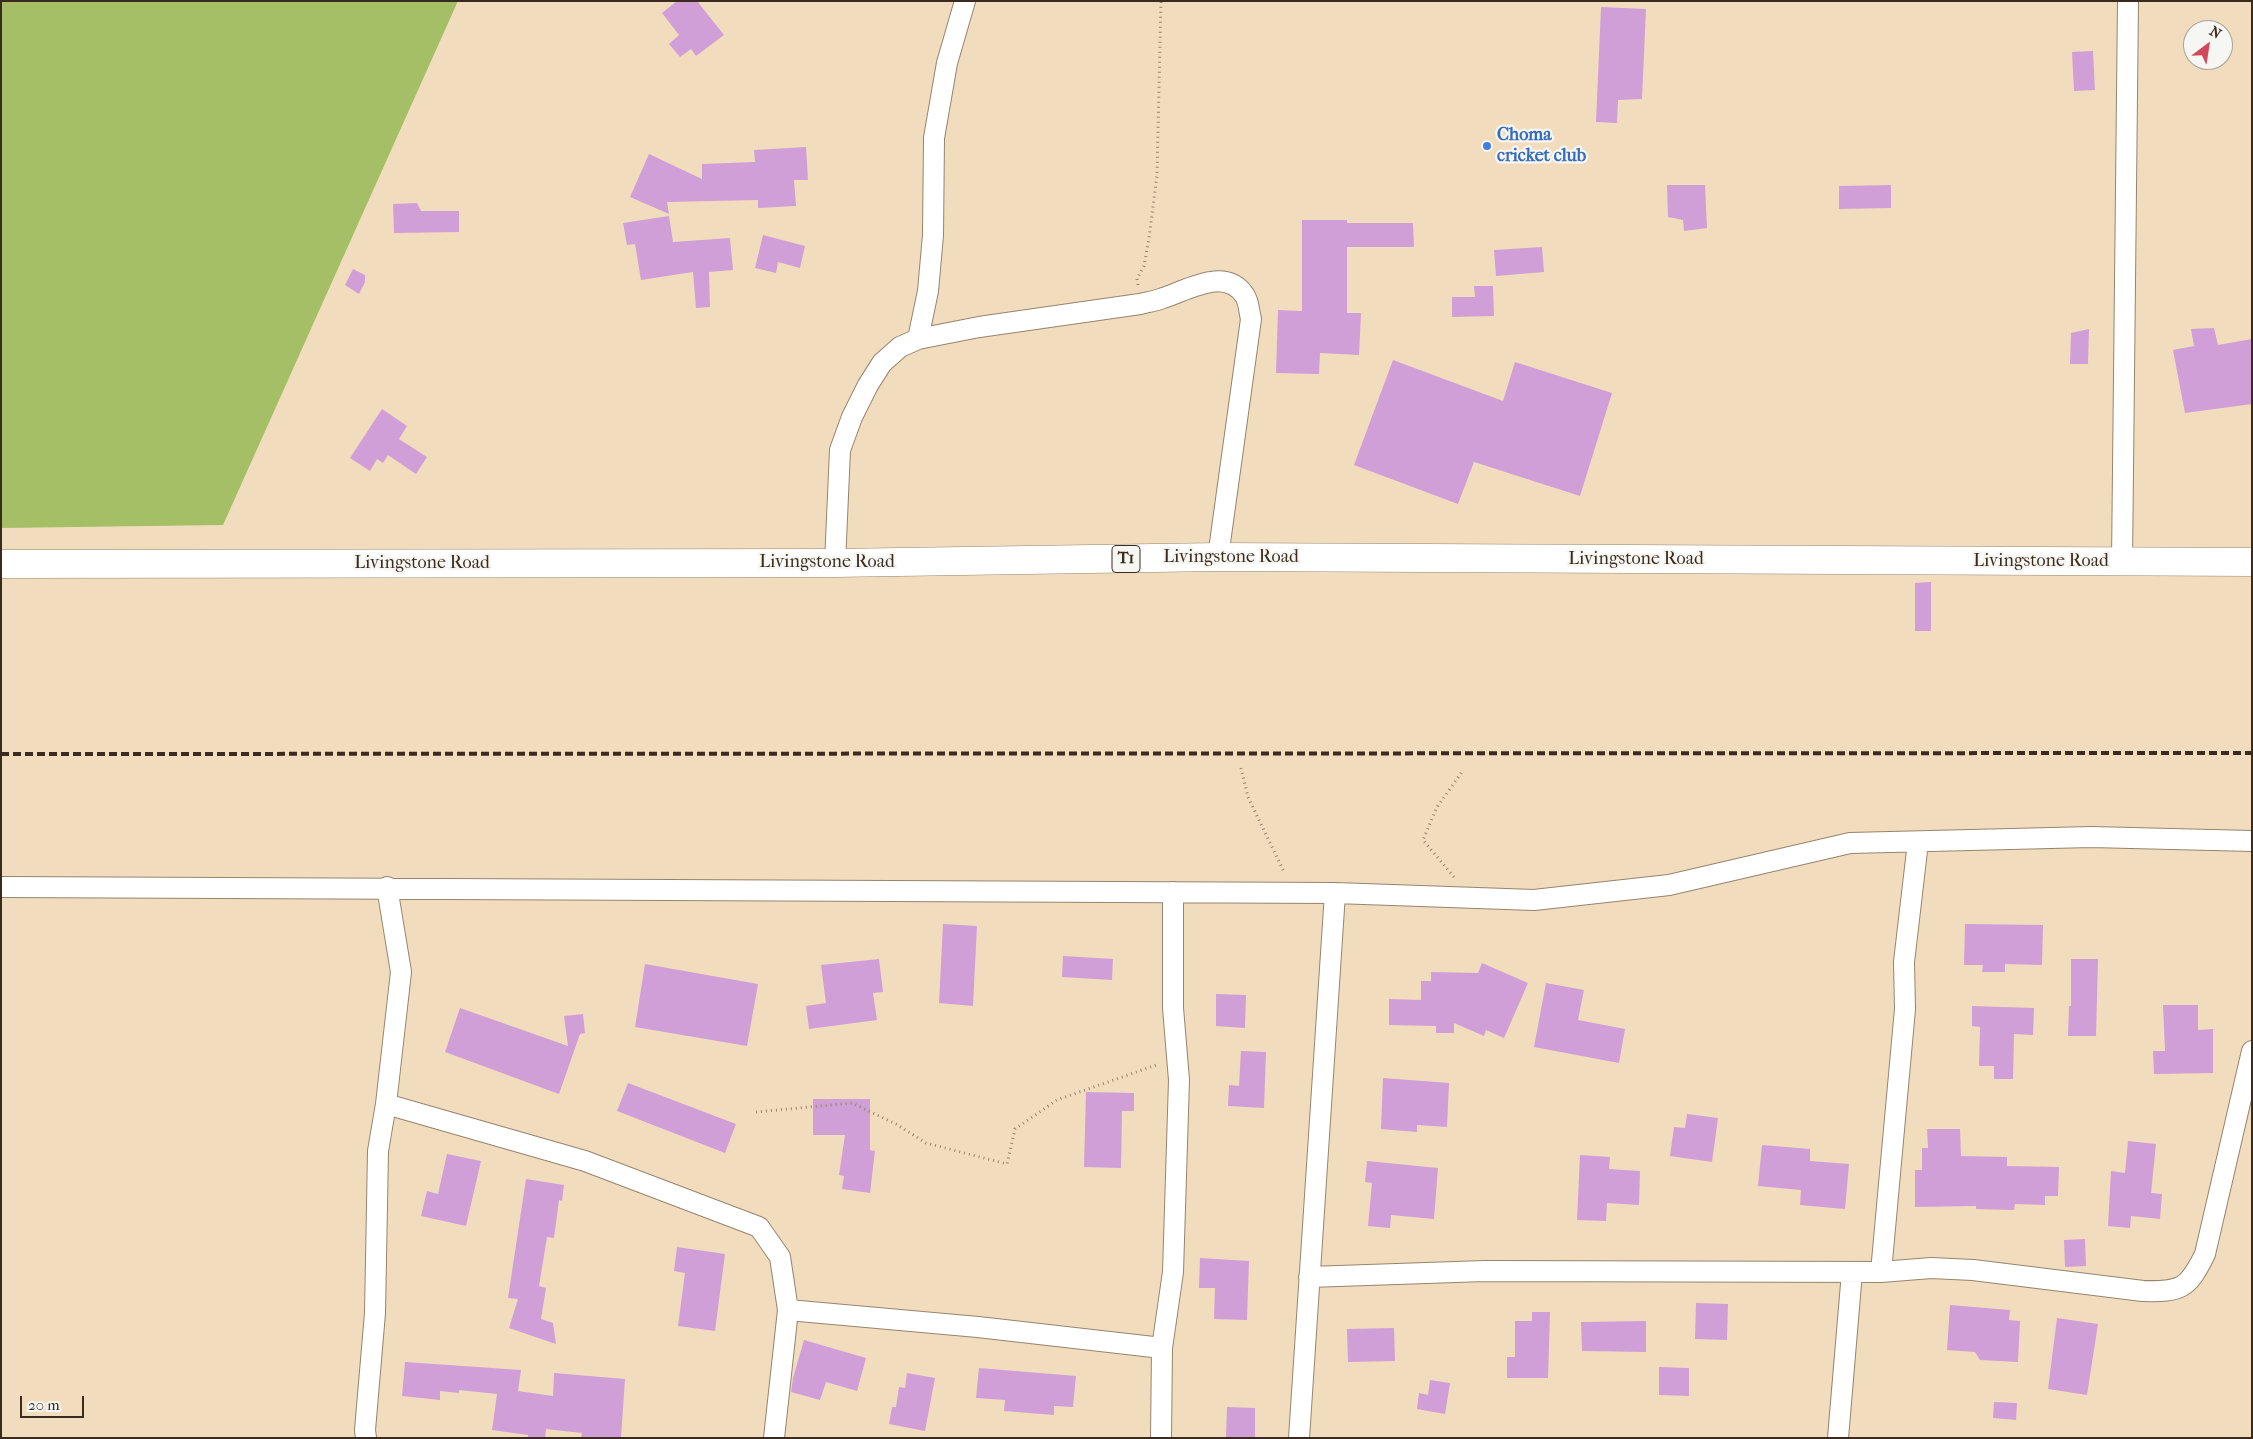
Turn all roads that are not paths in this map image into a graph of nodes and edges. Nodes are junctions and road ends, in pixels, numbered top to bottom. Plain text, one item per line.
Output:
1 (965, 1) edge
2 (2128, 1) edge
3 (918, 339) junction
4 (1218, 557) junction
5 (2122, 562) junction
6 (2252, 562) edge
7 (835, 563) junction
8 (1, 564) edge
9 (2252, 841) edge
10 (1918, 842) junction
11 (1, 887) edge
12 (387, 888) junction
13 (1173, 892) junction
14 (1335, 893) junction
15 (2252, 1051) edge
16 (386, 1104) junction
17 (1852, 1272) junction
18 (1881, 1272) junction
19 (1309, 1277) junction
20 (788, 1310) junction
21 (1162, 1348) junction
22 (366, 1438) edge
23 (774, 1438) edge
24 (1161, 1438) edge
25 (1299, 1438) edge
26 (1838, 1438) edge

1 - 3 street
2 - 5 street
3 - 4 street
3 - 7 street
4 - 5 highway, Livingstone Road / T1
4 - 7 highway, Livingstone Road / T1
5 - 6 highway, Livingstone Road / T1
7 - 8 highway, Livingstone Road / T1
9 - 10 street
10 - 14 street
10 - 18 street
11 - 12 street
12 - 13 street
12 - 16 street
13 - 14 street
13 - 21 street
14 - 19 street
15 - 18 street
16 - 20 street
16 - 22 street
17 - 18 street
17 - 19 street
17 - 26 street
19 - 25 street
20 - 21 street
20 - 23 street
21 - 24 street

